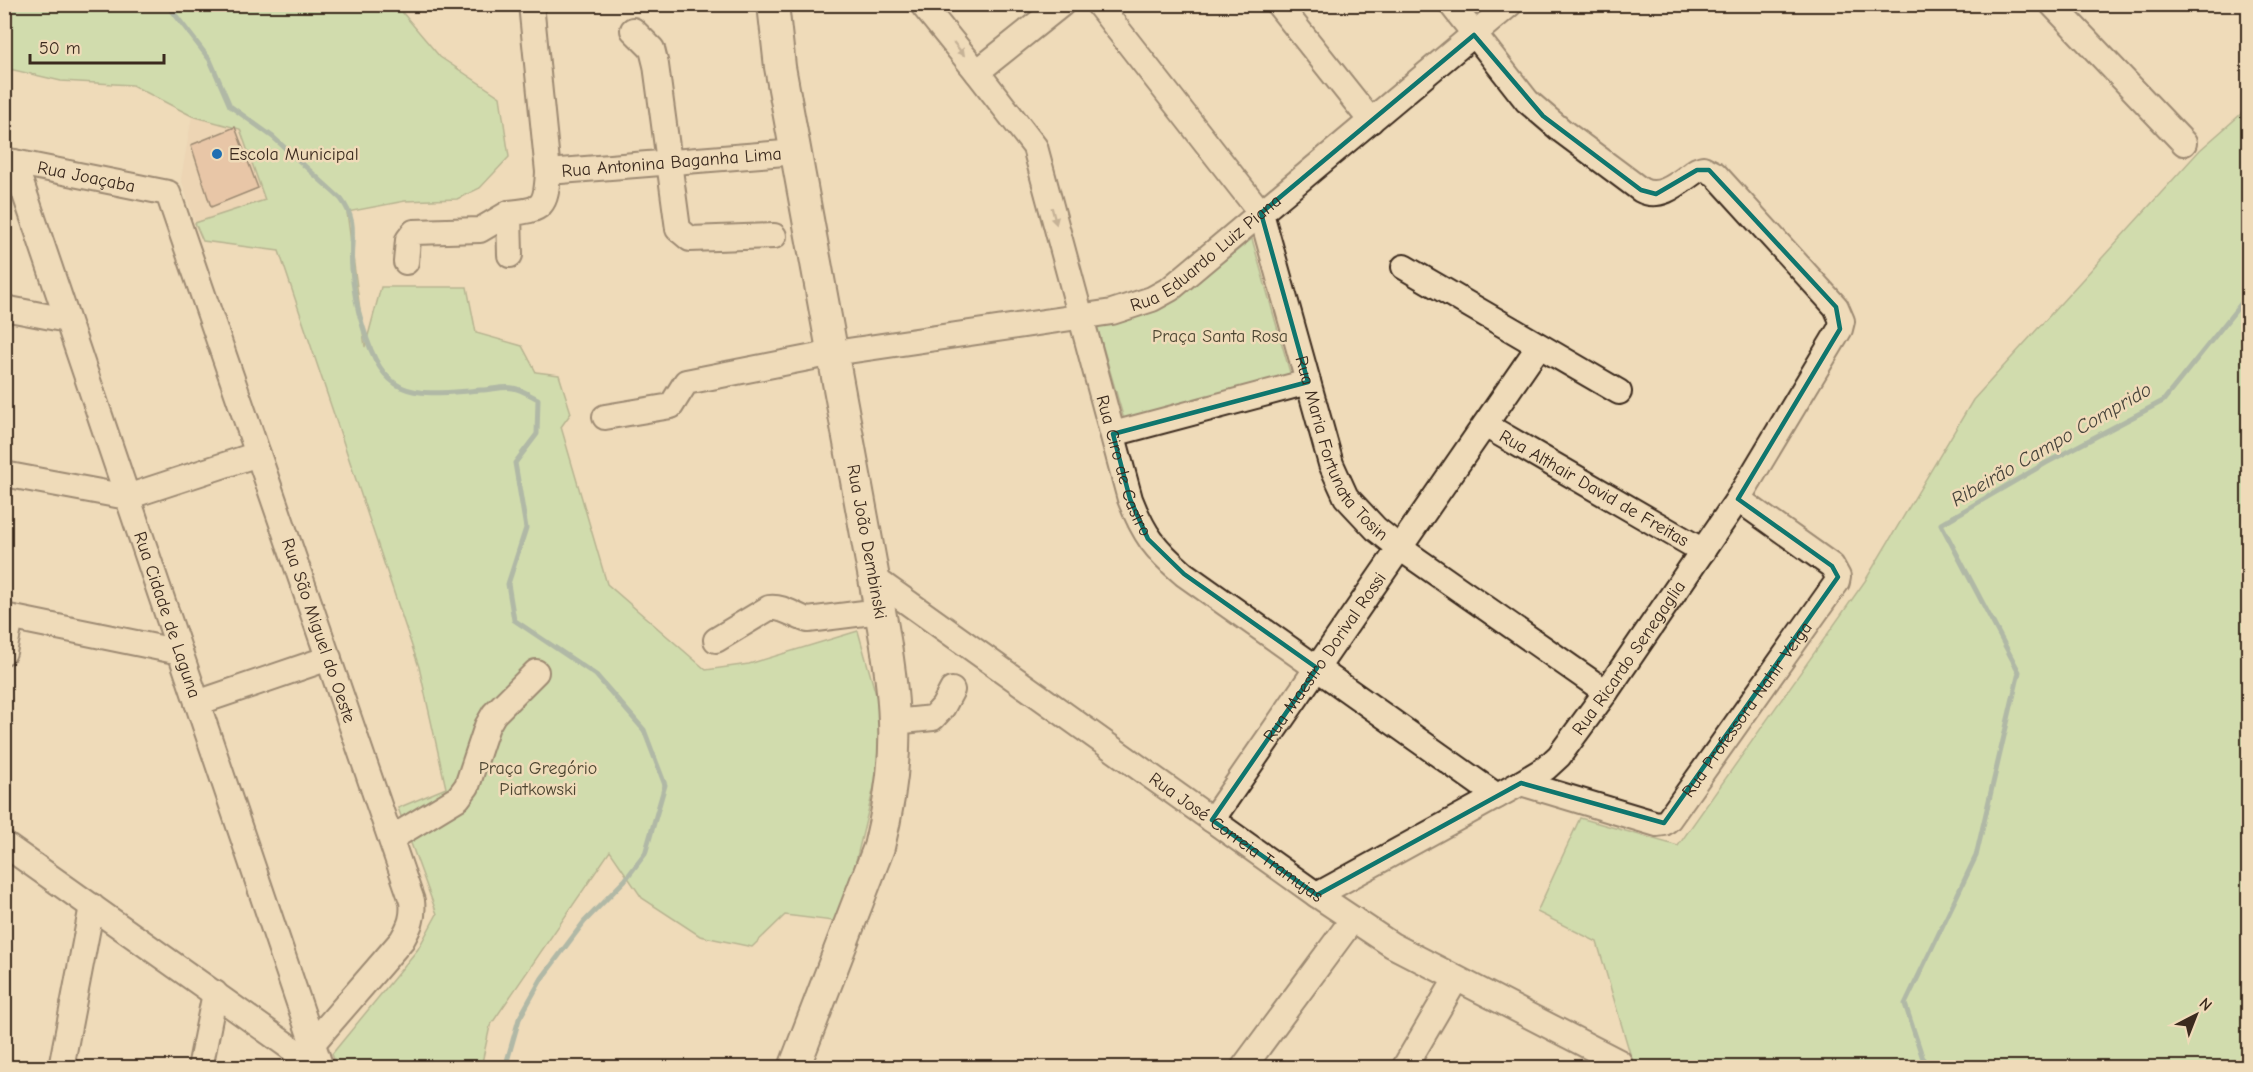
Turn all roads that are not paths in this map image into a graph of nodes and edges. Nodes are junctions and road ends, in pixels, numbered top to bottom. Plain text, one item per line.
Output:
1 (531, 4) edge
2 (773, 4) edge
3 (922, 4) edge
4 (1062, 4) edge
5 (1098, 4) edge
6 (1278, 4) edge
7 (1451, 4) edge
8 (1510, 4) edge
9 (2052, 4) edge
10 (633, 30) dead end
11 (1474, 35) junction
12 (977, 72) junction
13 (1371, 121) junction
14 (2184, 143) dead end
15 (797, 152) junction
16 (9, 161) edge
17 (670, 162) junction
18 (548, 172) junction
19 (168, 193) joint
20 (509, 213) junction
21 (1261, 213) junction
22 (774, 236) dead end
23 (510, 255) dead end
24 (406, 262) dead end
25 (1404, 267) dead end
26 (4, 308) edge
27 (1081, 316) junction
28 (67, 320) junction
29 (1539, 345) junction
30 (834, 354) junction
31 (1308, 382) junction
32 (1619, 392) dead end
33 (605, 417) dead end
34 (1485, 425) junction
35 (1113, 434) junction
36 (258, 454) junction
37 (4, 474) edge
38 (128, 497) junction
39 (1738, 499) junction
40 (1400, 548) junction
41 (1703, 551) junction
42 (874, 579) junction
43 (880, 611) junction
44 (8, 617) edge
45 (716, 640) dead end
46 (4, 652) edge
47 (180, 652) junction
48 (329, 658) junction
49 (1317, 668) junction
50 (536, 672) dead end
51 (952, 690) dead end
52 (1606, 692) junction
53 (197, 704) junction
54 (894, 722) junction
55 (1521, 783) junction
56 (1497, 796) junction
57 (1212, 820) junction
58 (392, 838) junction
59 (4, 844) edge
60 (1317, 895) junction
61 (92, 906) junction
62 (1353, 920) junction
63 (1456, 980) junction
64 (215, 993) junction
65 (313, 1043) junction
66 (1619, 1062) dead end
67 (61, 1068) edge
68 (200, 1068) edge
69 (320, 1068) edge
70 (794, 1068) edge
71 (1243, 1068) edge
72 (1404, 1068) edge

1 - 18 street
2 - 15 main road, Rua João Dembinski
3 -> 12 street, Rua Ciro de Castro
4 - 12 street
5 - 21 street, Rua Maria Fortunata Tosin
6 - 13 street
7 - 11 street
8 - 11 street, Rua Eduardo Luiz Piana
9 - 14 street
10 - 17 street
11 - 13 street, Rua Eduardo Luiz Piana
11 - 39 street, Rua Ricardo Senegaglia
12 -> 27 street, Rua Ciro de Castro
13 - 21 street, Rua Eduardo Luiz Piana
15 - 17 street, Rua Antonina Baganha Lima
15 - 30 main road, Rua João Dembinski
16 - 19 street, Rua Joaçaba
16 - 28 street, Rua Cidade de Laguna
17 - 18 street, Rua Antonina Baganha Lima
17 - 22 street
18 - 20 street
19 - 36 street, Rua São Miguel do Oeste
20 - 23 street
20 - 24 street
21 - 27 street, Rua Eduardo Luiz Piana
21 - 31 street, Rua Maria Fortunata Tosin
25 - 29 street
26 - 28 street
27 - 30 street, Rua Eduardo Luiz Piana
27 - 35 street, Rua Ciro de Castro
28 - 38 street, Rua Cidade de Laguna
29 - 32 street
29 - 34 street, Rua Maestro Dorival Rossi
30 - 33 street, Rua Eduardo Luiz Piana
30 - 42 main road, Rua João Dembinski
31 - 35 street
31 - 40 street, Rua Maria Fortunata Tosin
34 - 40 street, Rua Maestro Dorival Rossi
34 - 41 street, Rua Althair David de Freitas
35 - 49 street, Rua Ciro de Castro
36 - 38 street
36 - 48 street, Rua São Miguel do Oeste
37 - 38 street
38 - 47 street, Rua Cidade de Laguna
39 - 41 street, Rua Ricardo Senegaglia
39 - 55 street, Rua Professora Nahir Veiga
40 - 49 street, Rua Maestro Dorival Rossi
40 - 52 street, Rua Maria Fortunata Tosin
41 - 52 street, Rua Ricardo Senegaglia
42 - 43 main road, Rua João Dembinski
42 - 57 street, Rua José Correia Tramujas
43 - 45 street
43 - 54 main road, Rua João Dembinski
44 - 46 street
44 - 47 street
47 - 53 street, Rua Cidade de Laguna
48 - 53 street
48 - 58 street, Rua São Miguel do Oeste
49 - 56 street, Rua Ciro de Castro
49 - 57 street, Rua Maestro Dorival Rossi
50 - 58 street
51 - 54 street
52 - 55 street, Rua Ricardo Senegaglia
53 - 65 street, Rua Cidade de Laguna
54 - 70 main road, Rua João Dembinski
55 - 56 street, Rua Ricardo Senegaglia
56 - 60 street, Rua Ricardo Senegaglia
57 - 60 street, Rua José Correia Tramujas
58 - 65 street, Rua São Miguel do Oeste
59 - 61 street
60 - 62 street, Rua José Correia Tramujas
61 - 64 street
61 - 67 street
62 - 63 street, Rua José Correia Tramujas
62 - 71 street
63 - 66 street, Rua José Correia Tramujas
63 - 72 street
64 - 68 street
64 - 69 street
65 - 69 street, Rua Cidade de Laguna

